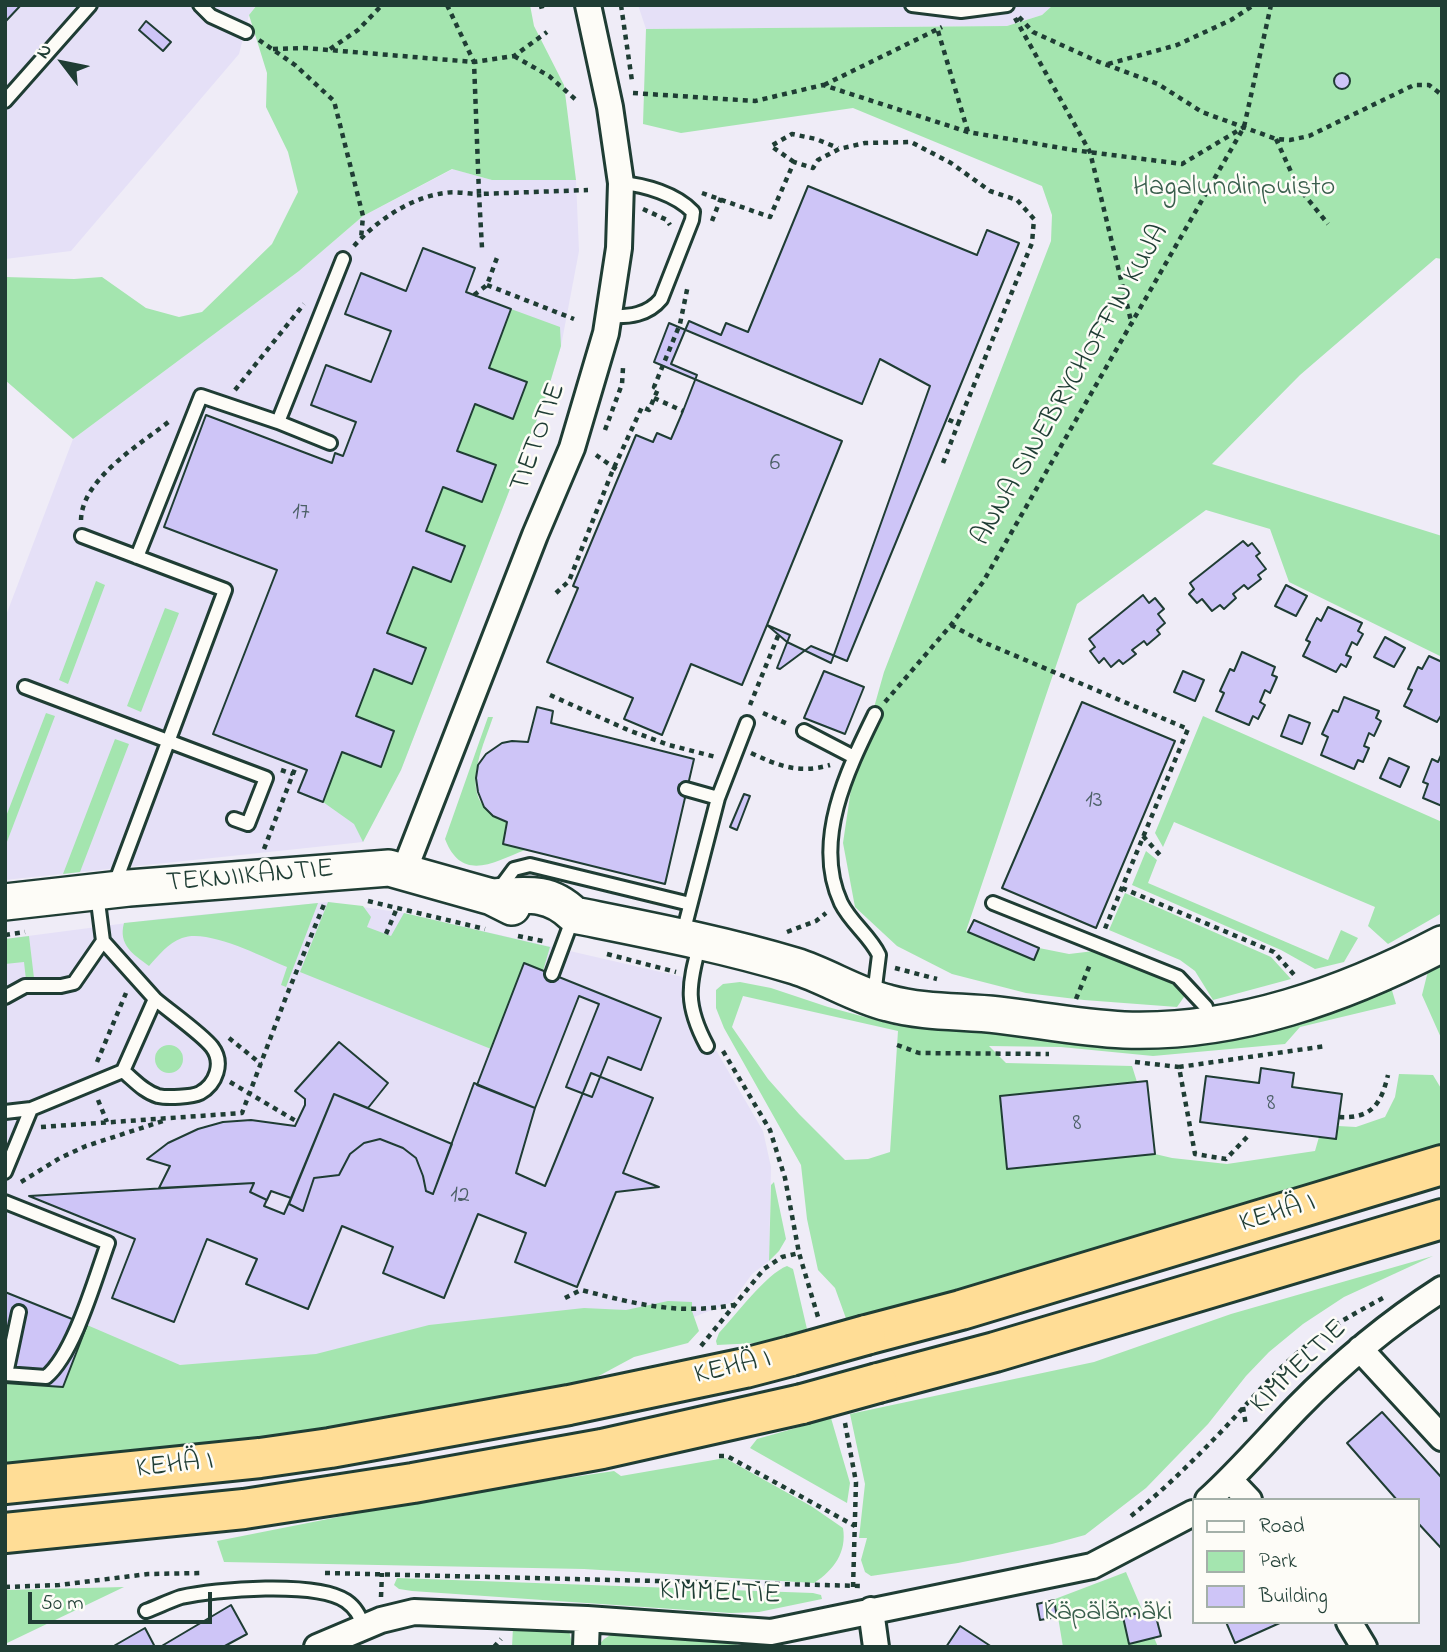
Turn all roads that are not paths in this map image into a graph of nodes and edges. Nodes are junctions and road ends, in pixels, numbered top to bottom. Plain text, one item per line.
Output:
1 (90, 5) edge
2 (200, 5) edge
3 (588, 5) edge
4 (912, 5) edge
5 (1013, 12) edge
6 (246, 32) dead end
7 (5, 101) edge
8 (621, 183) junction
9 (343, 259) road end
10 (610, 316) junction
11 (278, 422) junction
12 (330, 443) dead end
13 (82, 536) road end
14 (136, 557) junction
15 (25, 687) dead end
16 (875, 714) road end
17 (747, 723) road end
18 (804, 731) dead end
19 (168, 741) junction
20 (854, 757) junction
21 (686, 789) dead end
22 (718, 798) junction
23 (234, 819) dead end
24 (404, 871) junction
25 (105, 891) junction
26 (5, 902) edge
27 (993, 903) dead end
28 (492, 914) junction
29 (691, 928) junction
30 (569, 929) junction
31 (103, 941) junction
32 (1442, 944) edge
33 (552, 974) dead end
34 (876, 980) junction
35 (5, 997) edge
36 (155, 999) junction
37 (1208, 1026) junction
38 (713, 1046) road end
39 (123, 1071) junction
40 (31, 1109) junction
41 (5, 1112) edge
42 (1442, 1165) edge
43 (5, 1172) edge
44 (9, 1204) edge
45 (1442, 1219) edge
46 (1442, 1289) edge
47 (19, 1312) dead end
48 (1360, 1349) junction
49 (6, 1374) edge
50 (1442, 1438) edge
51 (1230, 1480) junction
52 (5, 1484) edge
53 (1210, 1498) edge
54 (1247, 1498) edge
55 (1192, 1514) edge
56 (5, 1533) edge
57 (146, 1611) dead end
58 (864, 1612) junction
59 (587, 1619) junction
60 (1350, 1624) edge
61 (363, 1627) junction
62 (762, 1639) edge
63 (317, 1647) edge
64 (586, 1647) edge
65 (876, 1647) edge
66 (1364, 1647) edge

1 - 7 lane
2 - 6 lane
3 - 8 street, TIETOTIE
4 - 5 lane
8 - 10 street, TIETOTIE
8 - 10 lane
9 - 11 lane
10 - 24 street, TIETOTIE
11 - 12 lane
11 - 14 lane
13 - 14 lane
14 - 19 lane
15 - 19 lane
16 - 20 lane
17 - 22 lane
18 - 20 lane
19 - 23 lane
19 - 25 lane
20 - 34 lane
21 - 22 lane
22 - 29 lane
24 - 25 main road, TEKNIIKANTIE
24 - 28 main road, TEKNIIKANTIE
25 - 26 main road, TEKNIIKANTIE
25 - 31 lane
27 - 37 lane
28 - 29 lane
28 - 30 main road, TEKNIIKANTIE
29 - 30 main road, TEKNIIKANTIE
29 - 34 main road, TEKNIIKANTIE
29 - 38 lane
30 - 33 lane
31 - 35 lane
31 - 36 lane
32 - 37 main road, TEKNIIKANTIE
34 - 37 main road, TEKNIIKANTIE
36 - 39 lane
36 - 39 lane
39 - 40 lane
40 - 41 lane
40 - 43 lane
42 - 52 highway, KEHÄ I, bridge
44 - 49 lane
45 - 56 highway, KEHÄ I, bridge
46 - 48 street, KIMMELTIE
47 - 49 lane
48 - 50 street
48 - 51 street, KIMMELTIE
51 - 53 street, KIMMELTIE
51 - 54 street
55 - 58 street, KIMMELTIE
57 - 61 lane
58 - 62 street, KIMMELTIE
58 - 65 street
59 - 61 street, KIMMELTIE
59 - 62 street, KIMMELTIE
59 - 64 street
60 - 66 street
61 - 63 street, KIMMELTIE

